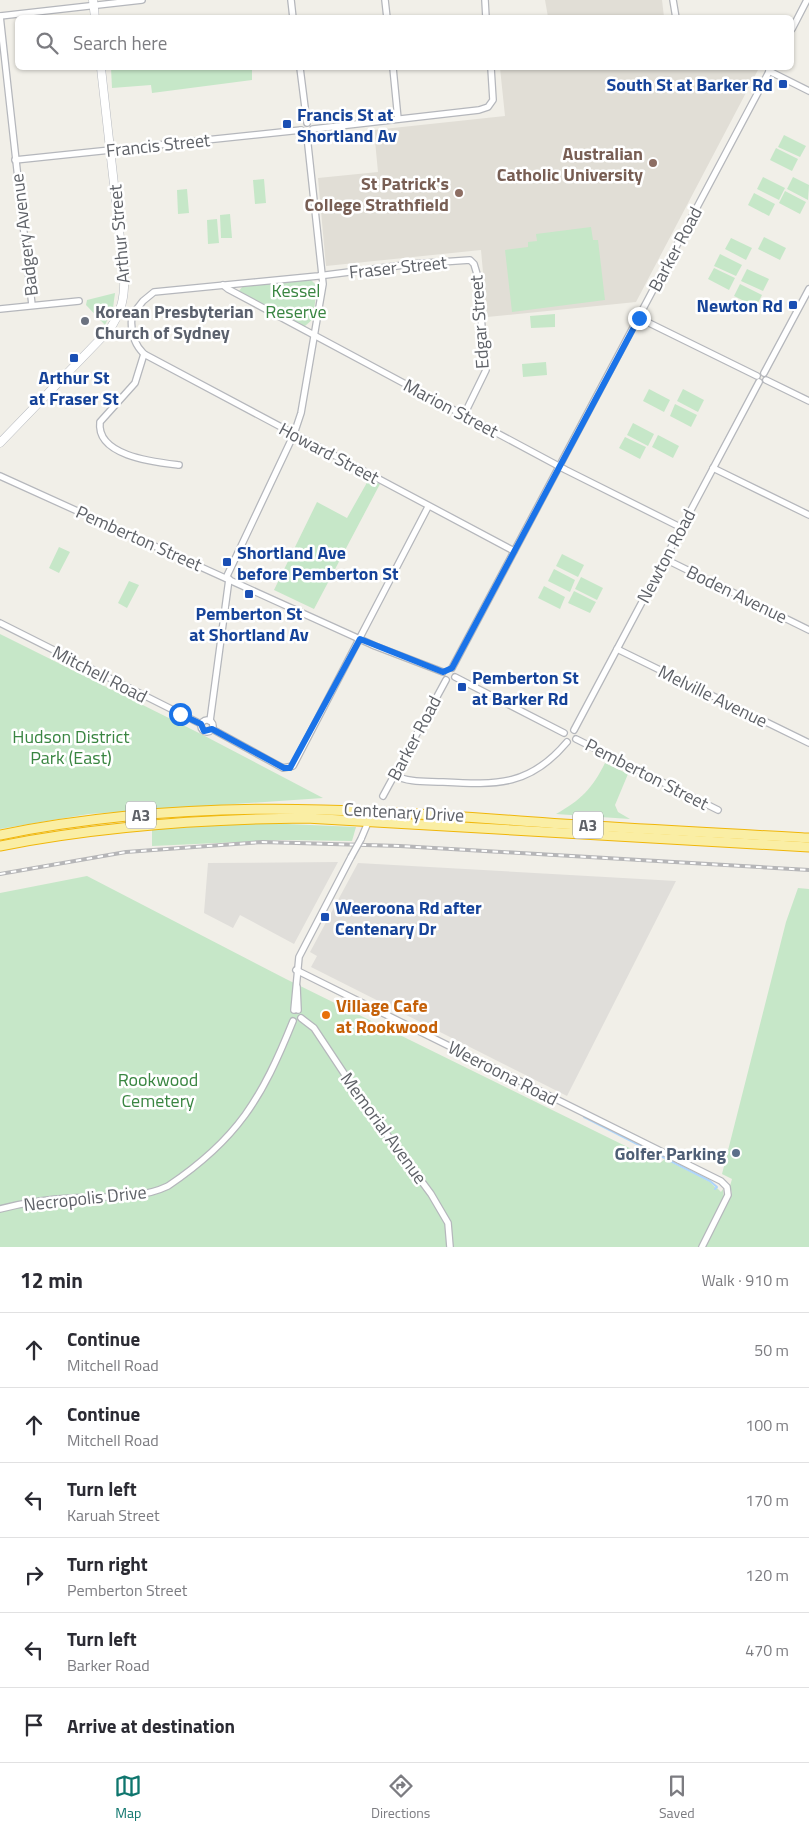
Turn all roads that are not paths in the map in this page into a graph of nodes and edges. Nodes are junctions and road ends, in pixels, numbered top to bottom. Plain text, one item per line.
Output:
1 (142, 0) edge
2 (291, 0) edge
3 (385, 0) edge
4 (484, 0) edge
5 (673, 0) edge
6 (807, 0) edge
7 (94, 3) edge
8 (293, 15) edge
9 (387, 15) edge
10 (486, 15) edge
11 (676, 15) edge
12 (0, 16) edge
13 (794, 25) edge
14 (101, 70) edge
15 (300, 70) edge
16 (393, 70) edge
17 (491, 70) edge
18 (769, 70) edge
19 (772, 70) edge
20 (809, 91) edge
21 (398, 119) junction
22 (307, 123) junction
23 (313, 129) junction
24 (301, 130) junction
25 (307, 136) junction
26 (111, 150) junction
27 (15, 160) junction
28 (466, 260) joint
29 (323, 275) junction
30 (224, 285) junction
31 (809, 289) edge
32 (79, 301) dead end
33 (802, 302) junction
34 (32, 305) junction
35 (809, 305) edge
36 (0, 309) edge
37 (639, 318) junction
38 (315, 336) junction
39 (144, 354) junction
40 (764, 373) junction
41 (757, 376) junction
42 (766, 380) junction
43 (759, 382) junction
44 (809, 401) edge
45 (464, 415) junction
46 (294, 434) junction
47 (0, 443) edge
48 (179, 465) dead end
49 (559, 466) junction
50 (713, 468) junction
51 (0, 476) edge
52 (428, 507) junction
53 (809, 515) edge
54 (682, 528) junction
55 (514, 551) junction
56 (665, 559) junction
57 (227, 579) junction
58 (0, 623) edge
59 (809, 630) edge
60 (360, 639) junction
61 (617, 649) junction
62 (452, 668) junction
63 (443, 672) junction
64 (455, 677) junction
65 (446, 680) junction
66 (210, 721) junction
67 (201, 724) junction
68 (212, 729) junction
69 (574, 730) junction
70 (564, 733) junction
71 (576, 738) junction
72 (567, 742) junction
73 (809, 743) edge
74 (394, 775) junction
75 (383, 796) dead end
76 (370, 810) junction
77 (718, 810) dead end
78 (369, 821) junction
79 (0, 835) edge
80 (809, 838) edge
81 (0, 846) edge
82 (809, 847) edge
83 (296, 970) junction
84 (296, 1010) junction
85 (301, 1018) junction
86 (293, 1021) junction
87 (0, 1209) edge
88 (450, 1247) edge
89 (702, 1247) edge

1 - 7 street
2 - 8 street
3 - 9 street
4 - 10 street
5 - 11 street
6 - 13 street
7 - 12 street
12 - 27 street, Badgery Avenue
14 - 26 main road, Arthur Street
15 - 22 street
16 - 21 street
17 - 21 street
18 - 37 street, Barker Road
19 - 20 street
21 - 23 street
22 - 23 street
22 - 24 street
23 - 25 street
24 - 25 street
24 - 26 street, Francis Street
25 - 29 street
26 - 27 street, Francis Street
26 - 47 main road, Arthur Street
27 - 34 street, Badgery Avenue
28 - 29 street, Fraser Street
28 - 45 street, Edgar Street
29 - 30 street, Fraser Street
29 - 38 street
30 - 38 street, Marion Street
30 - 39 street, Fraser Street
31 - 33 street
32 - 34 street
33 - 35 street
33 - 40 street
34 - 36 street
37 - 41 street
37 - 49 street, Barker Road
38 - 45 street, Marion Street
38 - 46 street
39 - 46 street, Howard Street
39 - 48 street
40 - 41 street
40 - 42 street
41 - 43 street
42 - 43 street
42 - 44 street
43 - 50 street, Newton Road
45 - 49 street, Marion Street
46 - 52 street, Howard Street
46 - 57 street
49 - 54 street, Marion Street
49 - 55 street, Barker Road
50 - 53 street
50 - 54 street, Newton Road
51 - 57 street, Pemberton Street
52 - 55 street, Howard Street
52 - 60 street
54 - 56 street, Newton Road
55 - 62 street, Barker Road
56 - 59 street, Boden Avenue
56 - 61 street, Newton Road
57 - 60 street, Pemberton Street
57 - 66 street
58 - 67 street, Mitchell Road
60 - 63 street, Pemberton Street
60 - 68 street
61 - 69 street, Newton Road
61 - 73 street, Melville Avenue
62 - 63 street
62 - 64 street
63 - 65 street
64 - 65 street
64 - 70 street, Pemberton Street
65 - 74 street, Barker Road
66 - 67 street
66 - 68 street
67 - 68 street
69 - 70 street
69 - 71 street
70 - 72 street
71 - 72 street
71 - 77 street, Pemberton Street
72 - 74 street
74 - 75 street, Barker Road
76 - 78 street
76 - 79 highway, Centenary Drive / A3
76 - 80 highway, Centenary Drive / A3
78 - 81 highway, Centenary Drive / A3
78 - 82 highway, Centenary Drive / A3
78 - 83 street, bridge
83 - 84 street
83 - 89 street, Weeroona Road
84 - 85 street
84 - 86 street
85 - 86 street
85 - 88 street, Memorial Avenue
86 - 87 street, Necropolis Drive

